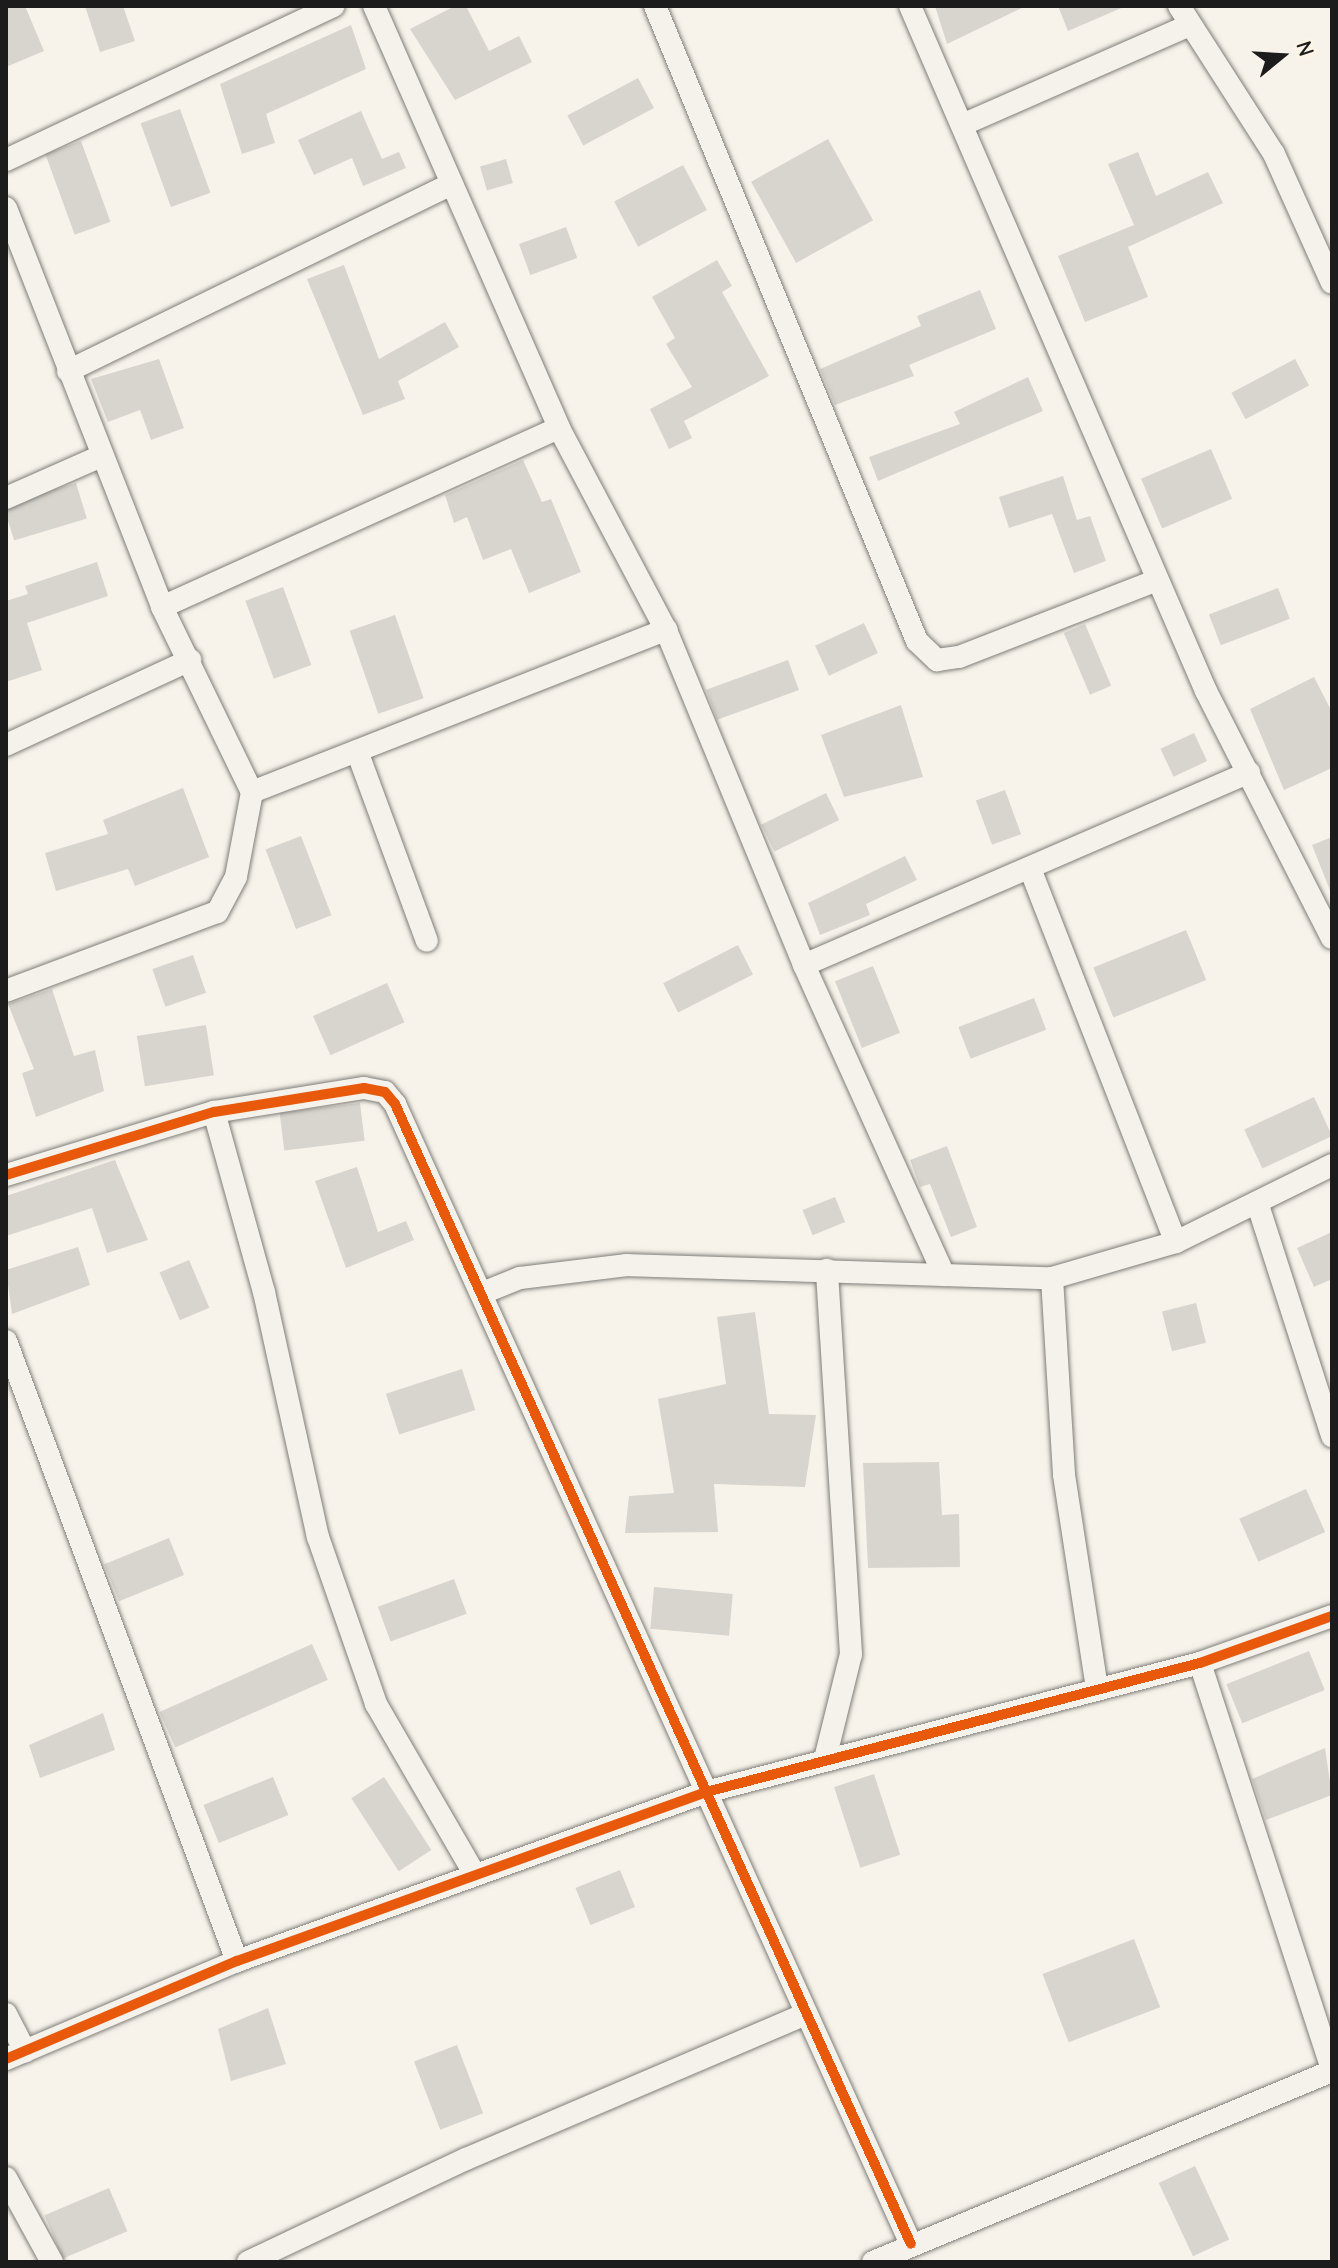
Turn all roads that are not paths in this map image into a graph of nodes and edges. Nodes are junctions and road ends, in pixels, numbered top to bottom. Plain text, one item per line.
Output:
1 (334, 6) edge
2 (374, 6) edge
3 (655, 6) edge
4 (910, 6) edge
5 (1184, 16) edge
6 (962, 125) junction
7 (6, 160) edge
8 (452, 184) junction
9 (6, 208) edge
10 (1332, 283) edge
11 (68, 371) junction
12 (559, 428) junction
13 (99, 457) junction
14 (6, 498) edge
15 (1158, 580) junction
16 (162, 607) junction
17 (666, 630) junction
18 (190, 660) junction
19 (6, 745) edge
20 (357, 751) junction
21 (1249, 772) junction
22 (252, 792) junction
23 (1031, 871) junction
24 (1332, 938) edge
25 (427, 941) dead end
26 (804, 965) junction
27 (6, 991) edge
28 (214, 1112) junction
29 (1332, 1165) edge
30 (6, 1175) edge
31 (1258, 1205) junction
32 (1176, 1242) junction
33 (827, 1270) junction
34 (944, 1275) junction
35 (1052, 1278) junction
36 (485, 1292) junction
37 (6, 1341) edge
38 (1332, 1436) edge
39 (1332, 1616) edge
40 (1200, 1663) junction
41 (1097, 1688) junction
42 (826, 1755) junction
43 (706, 1792) junction
44 (474, 1873) junction
45 (237, 1961) junction
46 (6, 2014) edge
47 (804, 2015) junction
48 (16, 2055) edge
49 (1332, 2071) edge
50 (6, 2178) edge
51 (911, 2244) junction
52 (52, 2262) edge
53 (248, 2262) edge
54 (873, 2262) edge

1 - 7 street
2 - 8 street
3 - 15 street
4 - 6 street
5 - 6 street
5 - 10 street
6 - 15 street
8 - 11 street
8 - 12 street
9 - 11 street
11 - 13 street
12 - 16 street
12 - 17 street
13 - 14 street
13 - 16 street
15 - 21 street
16 - 18 street
17 - 20 street
17 - 26 street
18 - 19 street
18 - 22 street
20 - 22 street
20 - 25 street
21 - 23 street
21 - 24 street
22 - 27 street
23 - 26 street
23 - 32 street
26 - 34 street
28 - 30 street
28 - 36 street
28 - 44 street
29 - 31 street
31 - 32 street
31 - 38 street
32 - 35 street
33 - 34 street
33 - 36 street
33 - 42 street
34 - 35 street
35 - 41 street
36 - 43 street
37 - 45 street
39 - 40 street
40 - 41 street
40 - 49 street
41 - 42 street
42 - 43 street
43 - 44 street
43 - 47 street
44 - 45 street
45 - 48 street
46 - 48 street
47 - 51 street
47 - 53 street
49 - 51 street
50 - 52 street
51 - 54 street

